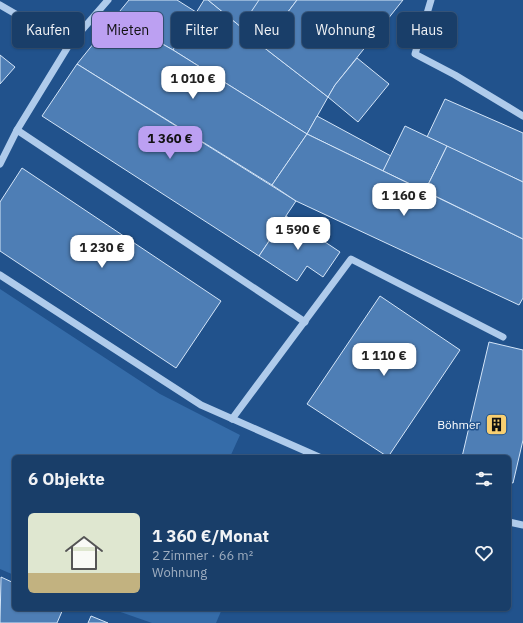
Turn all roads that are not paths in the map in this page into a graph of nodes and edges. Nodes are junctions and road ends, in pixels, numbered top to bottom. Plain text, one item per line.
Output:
1 (108, 0) edge
2 (432, 0) edge
3 (0, 5) edge
4 (12, 12) edge
5 (84, 28) edge
6 (67, 48) edge
7 (523, 116) edge
8 (17, 130) junction
9 (0, 164) edge
10 (0, 275) edge
11 (305, 322) junction
12 (502, 337) dead end
13 (232, 419) junction
14 (314, 455) edge
15 (511, 522) edge
16 (523, 525) edge

1 - 5 lane
2 - 7 lane
3 - 4 lane
6 - 8 lane
8 - 9 lane
8 - 11 lane
10 - 13 lane
11 - 12 lane
11 - 13 lane
13 - 14 lane
15 - 16 lane

